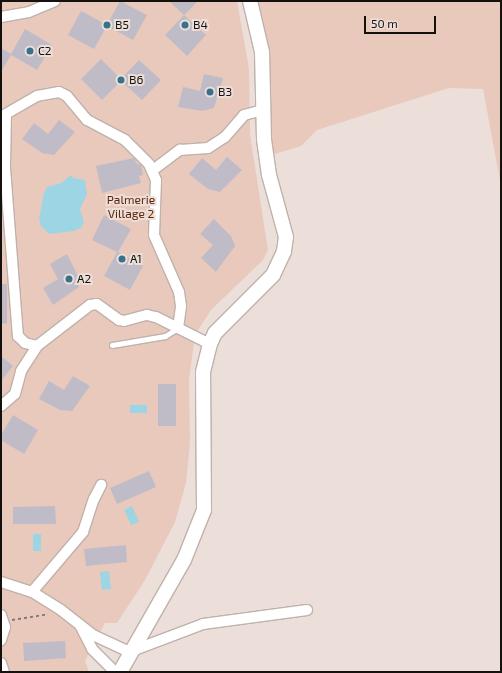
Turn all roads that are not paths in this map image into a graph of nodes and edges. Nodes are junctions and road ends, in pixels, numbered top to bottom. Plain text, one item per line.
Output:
1 (55, 1) edge
2 (250, 1) edge
3 (1, 17) edge
4 (263, 110) junction
5 (3, 113) edge
6 (152, 170) junction
7 (178, 328) junction
8 (210, 344) junction
9 (112, 345) dead end
10 (37, 346) junction
11 (1, 406) edge
12 (101, 485) dead end
13 (1, 582) edge
14 (32, 592) junction
15 (308, 610) dead end
16 (3, 618) edge
17 (80, 625) junction
18 (1, 640) edge
19 (129, 652) junction
20 (1, 663) edge
21 (4, 672) edge
22 (115, 672) edge
23 (120, 672) edge

1 - 3 street
2 - 4 street
4 - 6 street
4 - 8 street
5 - 6 street
5 - 10 street
6 - 7 street
7 - 8 street
7 - 9 lane
7 - 10 street
8 - 19 street
10 - 11 street
12 - 14 street
13 - 14 street
14 - 17 street
15 - 19 street
16 - 18 street
17 - 19 street
17 - 22 street
19 - 23 street
20 - 21 street

